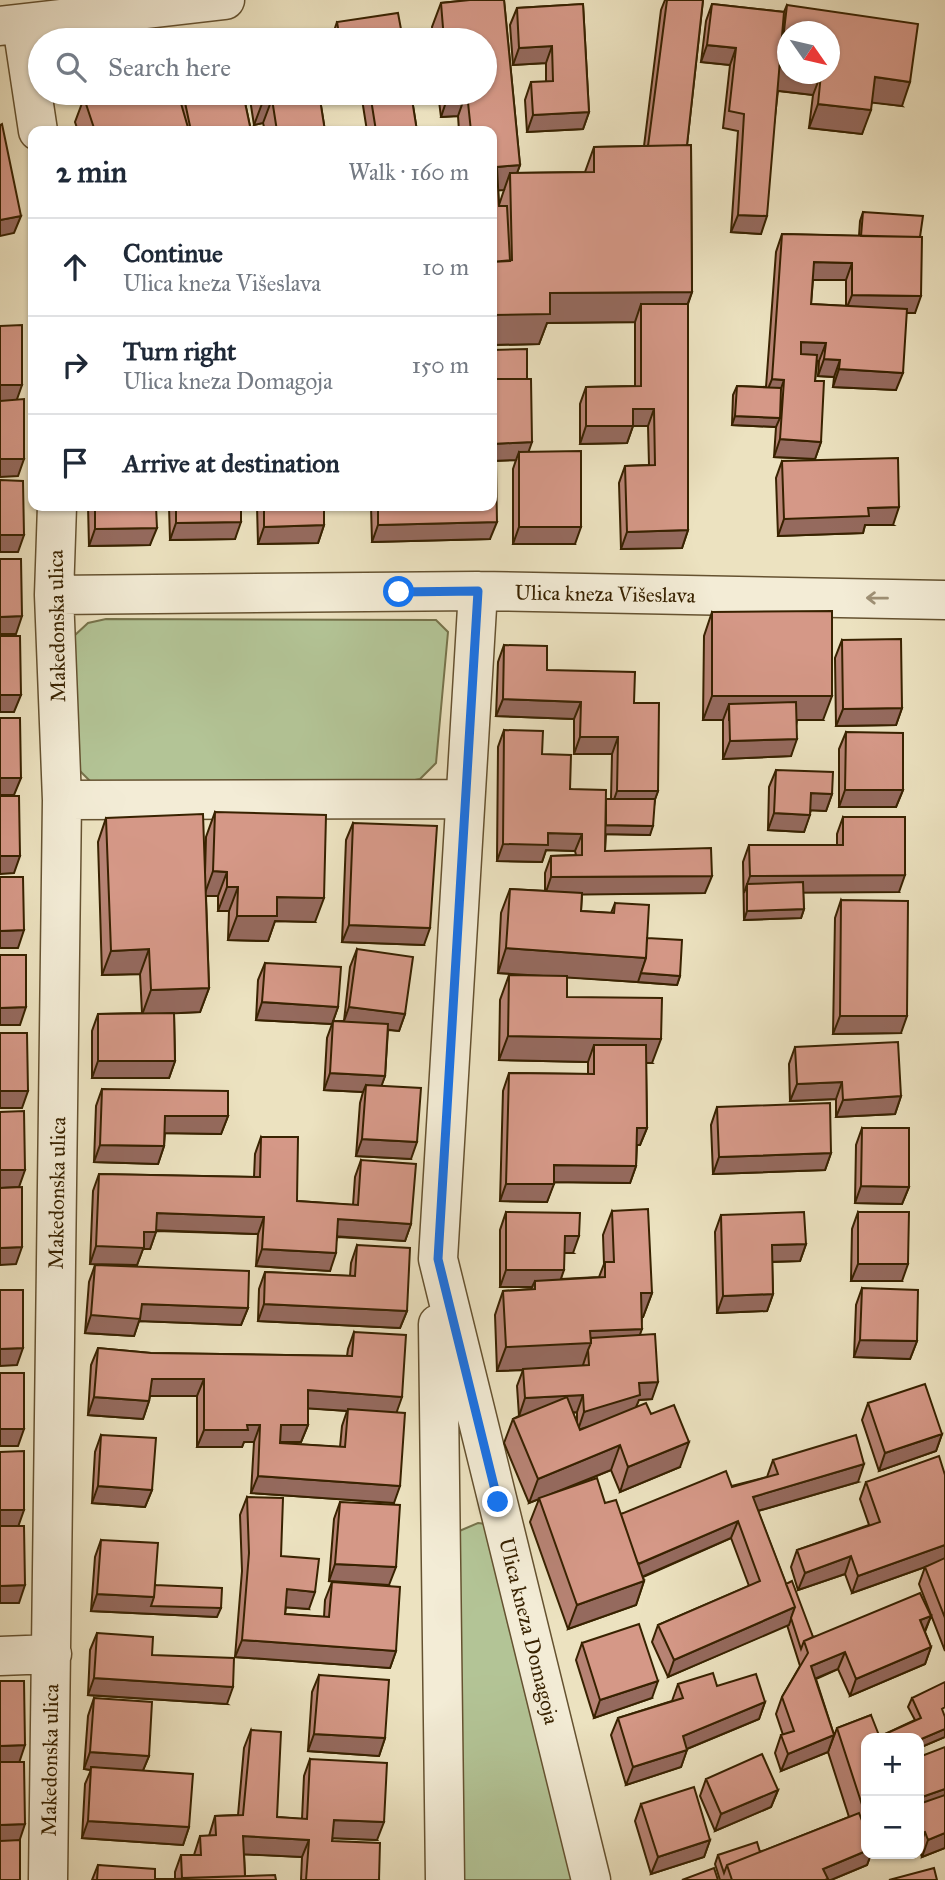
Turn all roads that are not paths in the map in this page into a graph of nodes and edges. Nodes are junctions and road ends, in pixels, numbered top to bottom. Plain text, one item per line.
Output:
1 (225, 0) edge
2 (11, 25) edge
3 (28, 92) edge
4 (31, 105) edge
5 (37, 126) edge
6 (57, 511) edge
7 (478, 591) junction
8 (54, 595) junction
9 (945, 600) edge
10 (465, 799) junction
11 (62, 800) junction
12 (438, 1259) junction
13 (52, 1654) junction
14 (0, 1656) edge
15 (48, 1880) edge
16 (445, 1880) edge
17 (591, 1880) edge

1 - 2 street
2 - 3 street
4 - 5 street
6 - 8 street, Makedonska ulica
7 - 8 street, Ulica kneza Višeslava
9 -> 7 street, Ulica kneza Višeslava
7 - 10 street, Ulica kneza Domagoja
8 - 11 street, Makedonska ulica
10 - 11 street
10 - 12 street, Ulica kneza Domagoja
11 - 13 street, Makedonska ulica
12 - 16 street, Ulica kneza Domagoja
12 - 17 street, Ulica kneza Domagoja
13 - 14 street
13 - 15 street, Makedonska ulica

